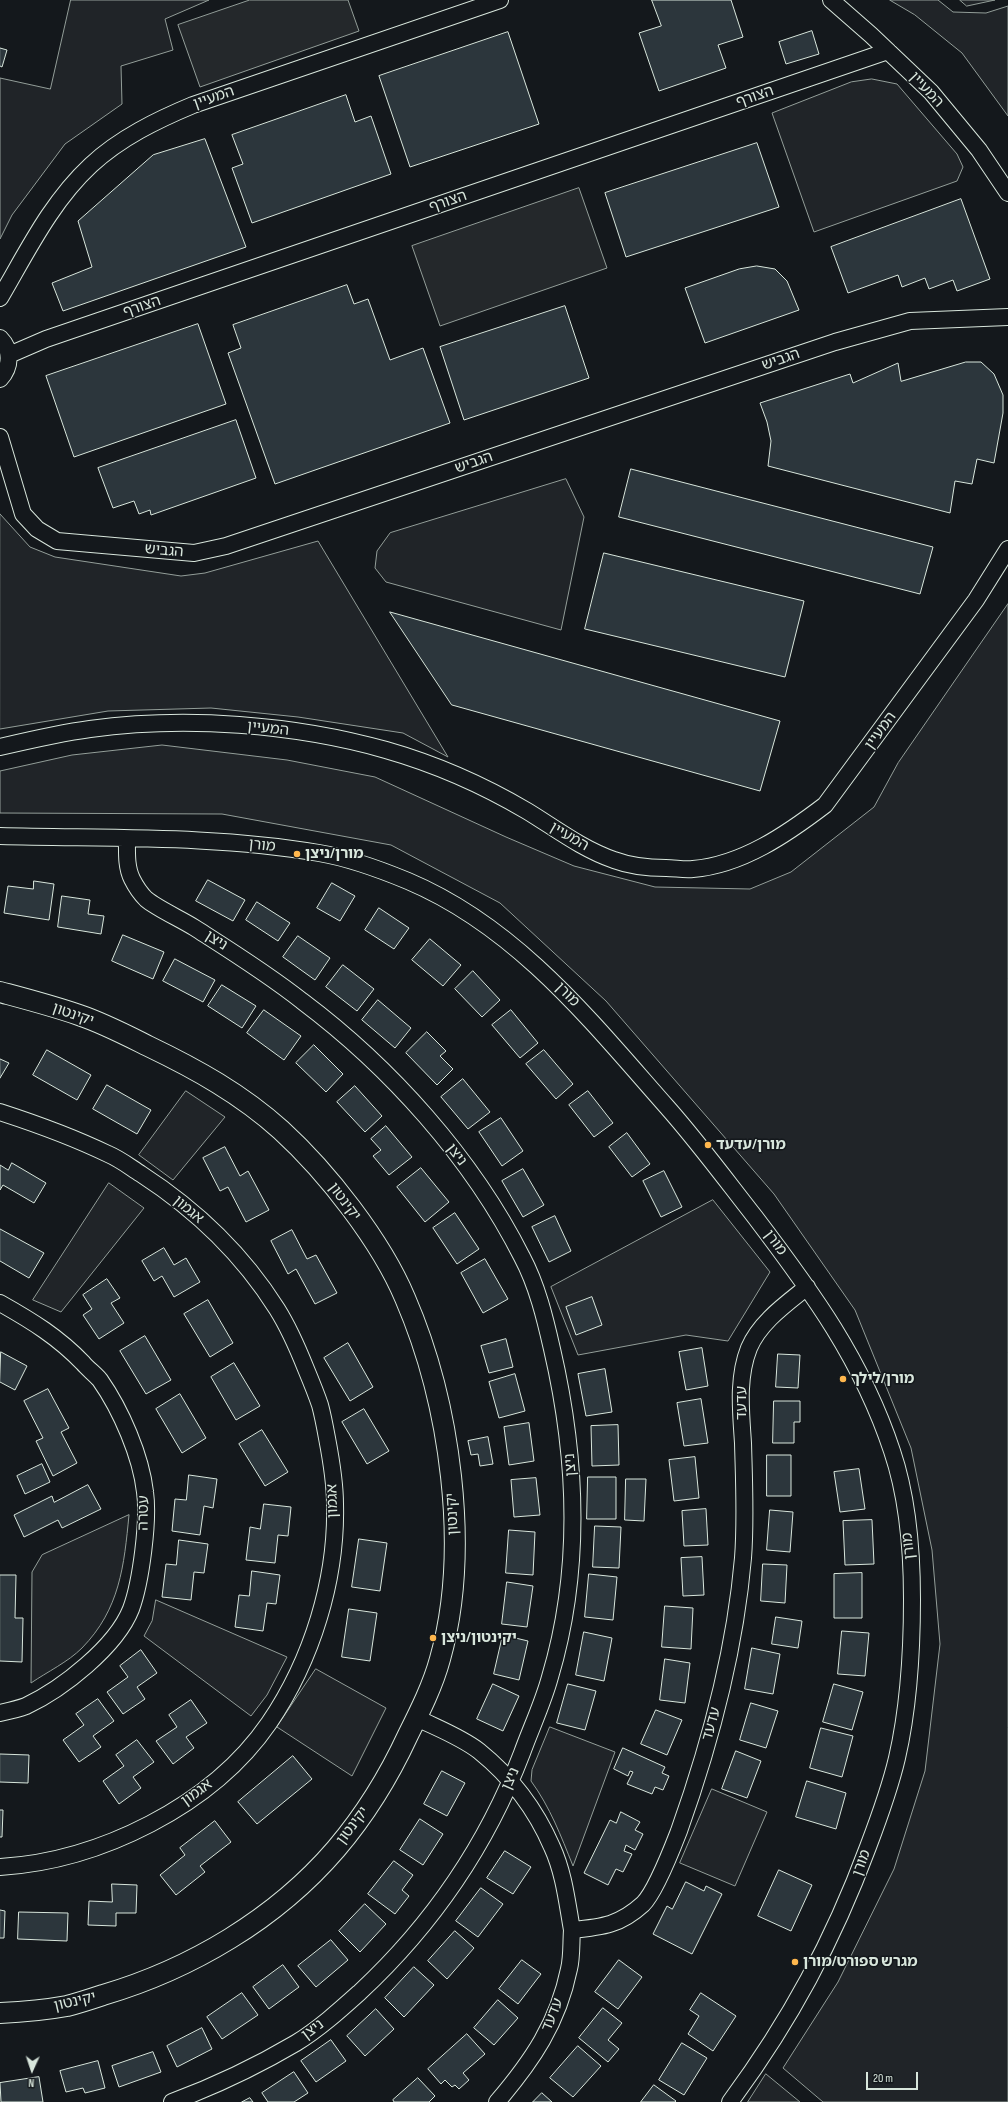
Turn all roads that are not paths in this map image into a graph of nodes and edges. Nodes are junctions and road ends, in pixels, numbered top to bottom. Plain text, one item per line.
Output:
1 (500, 0) edge
2 (831, 0) edge
3 (888, 52) junction
4 (1008, 193) edge
5 (0, 298) edge
6 (1008, 317) edge
7 (0, 338) edge
8 (9, 355) junction
9 (0, 379) edge
10 (0, 437) edge
11 (1008, 549) edge
12 (0, 747) edge
13 (0, 836) edge
14 (127, 839) junction
15 (0, 992) edge
16 (0, 1112) edge
17 (807, 1287) junction
18 (0, 1303) edge
19 (0, 1713) edge
20 (417, 1718) junction
21 (511, 1782) junction
22 (0, 1867) edge
23 (572, 1930) junction
24 (0, 2013) edge
25 (172, 2102) edge
26 (497, 2102) edge
27 (730, 2102) edge

1 - 5 street, המעיין
2 - 3 street, המעיין
3 - 4 street, המעיין
3 - 8 street, הצורף
6 - 10 street, הגביש
7 - 8 street
8 - 9 street
11 - 12 street, המעיין
13 - 14 street, מורן
14 - 17 street, מורן
14 - 21 street, ניצן
15 - 20 street, יקינטון
16 - 22 street, אגמון
17 - 23 street, עדעד
17 - 27 street, מורן
18 - 19 street, עטרה
20 - 21 street
20 - 24 street, יקינטון
21 - 23 street
21 - 25 street, ניצן
23 - 26 street, עדעד

